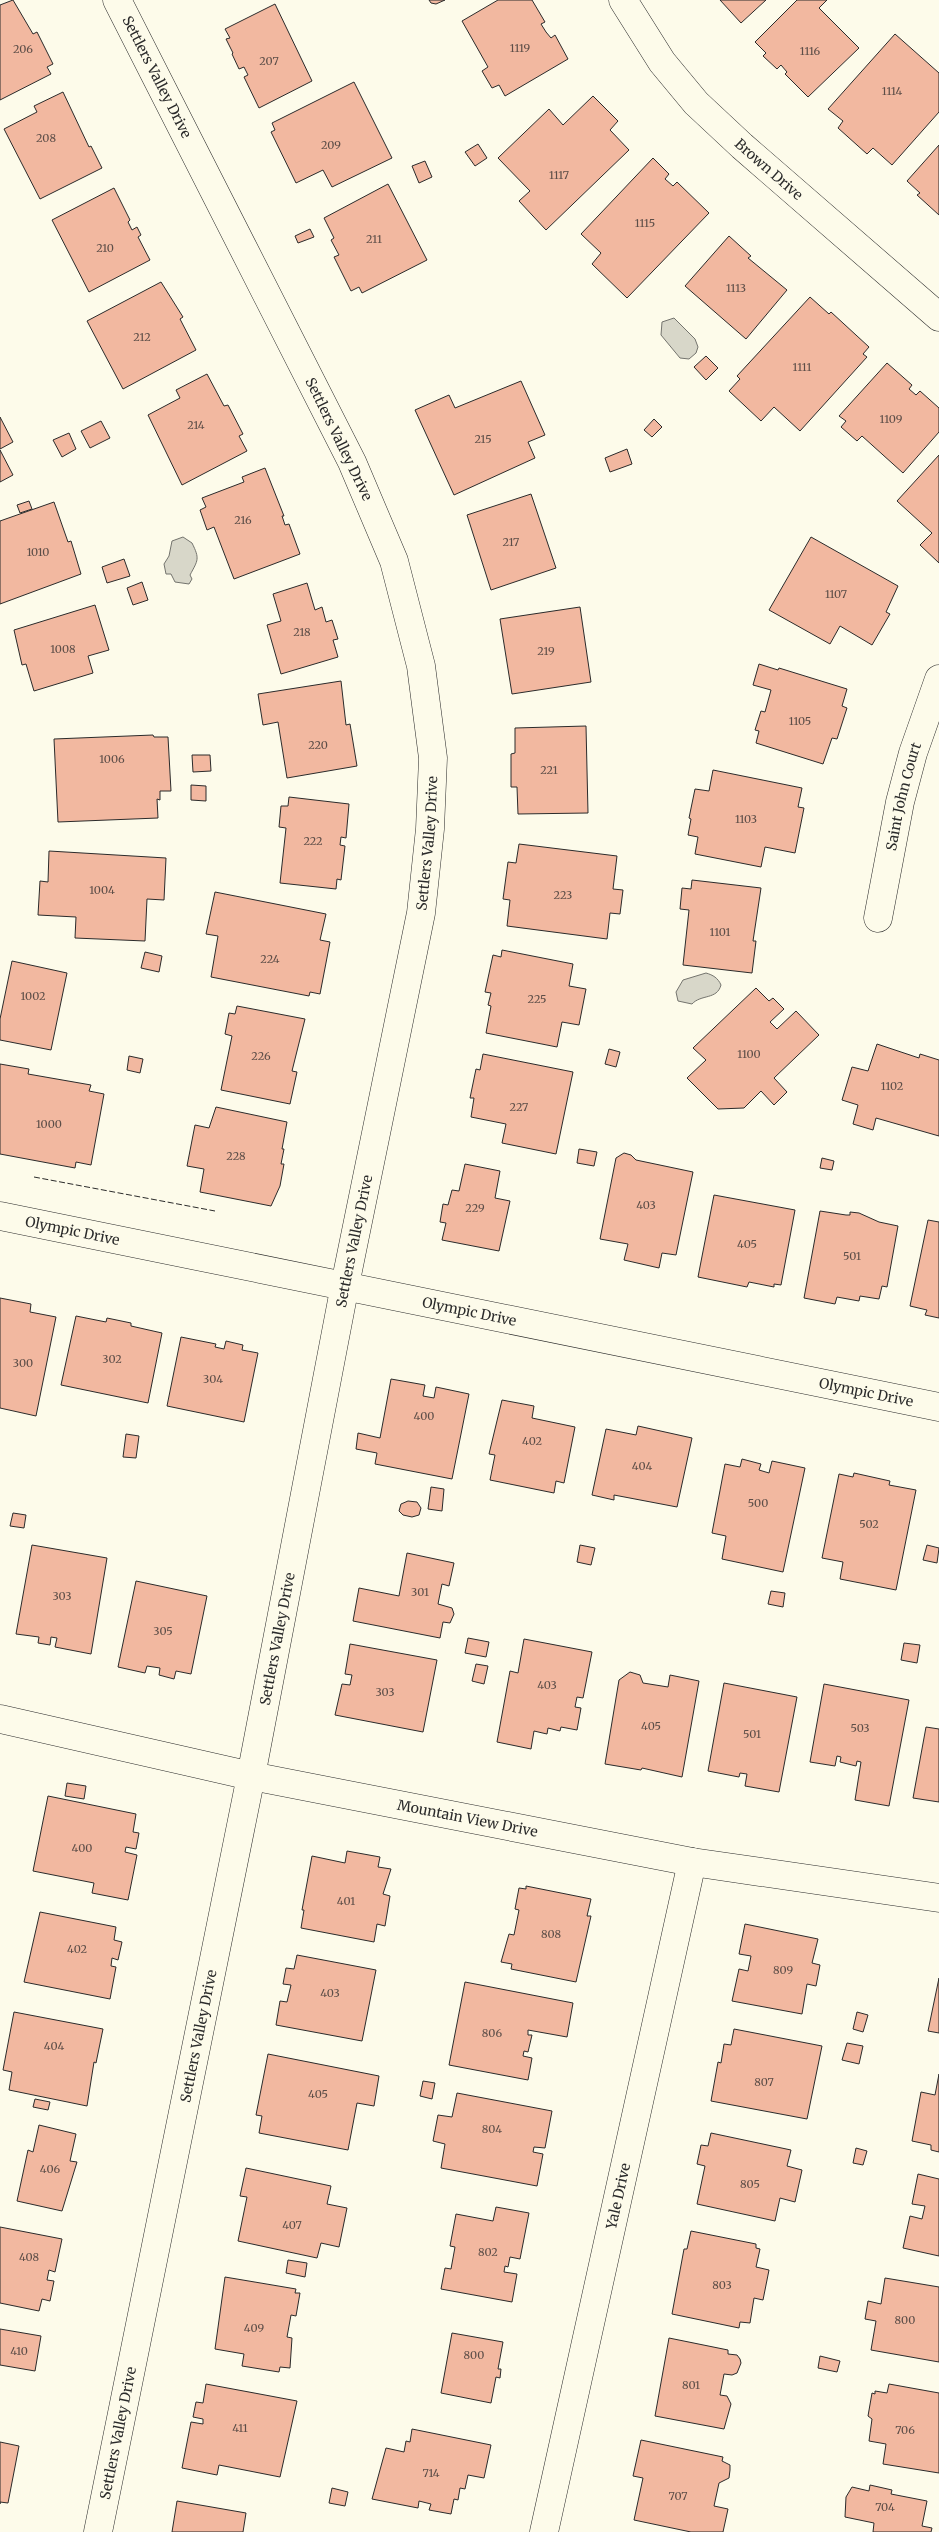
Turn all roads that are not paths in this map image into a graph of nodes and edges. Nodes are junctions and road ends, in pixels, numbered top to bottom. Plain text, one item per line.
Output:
1 (117, 0) edge
2 (623, 0) edge
3 (939, 317) edge
4 (939, 679) edge
5 (878, 918) dead end
6 (0, 1216) edge
7 (345, 1285) junction
8 (939, 1407) edge
9 (0, 1719) edge
10 (251, 1776) junction
11 (692, 1862) junction
12 (939, 1898) edge
13 (98, 2532) edge
14 (544, 2532) edge

1 - 7 street, Settlers Valley Drive
2 - 3 street, Brown Drive
4 - 5 street, Saint John Court
6 - 7 street, Olympic Drive
7 - 8 street, Olympic Drive
7 - 10 street, Settlers Valley Drive
9 - 10 street, Mountain View Drive
10 - 11 street, Mountain View Drive
10 - 13 street, Settlers Valley Drive
11 - 12 street, Mountain View Drive
11 - 14 street, Yale Drive

